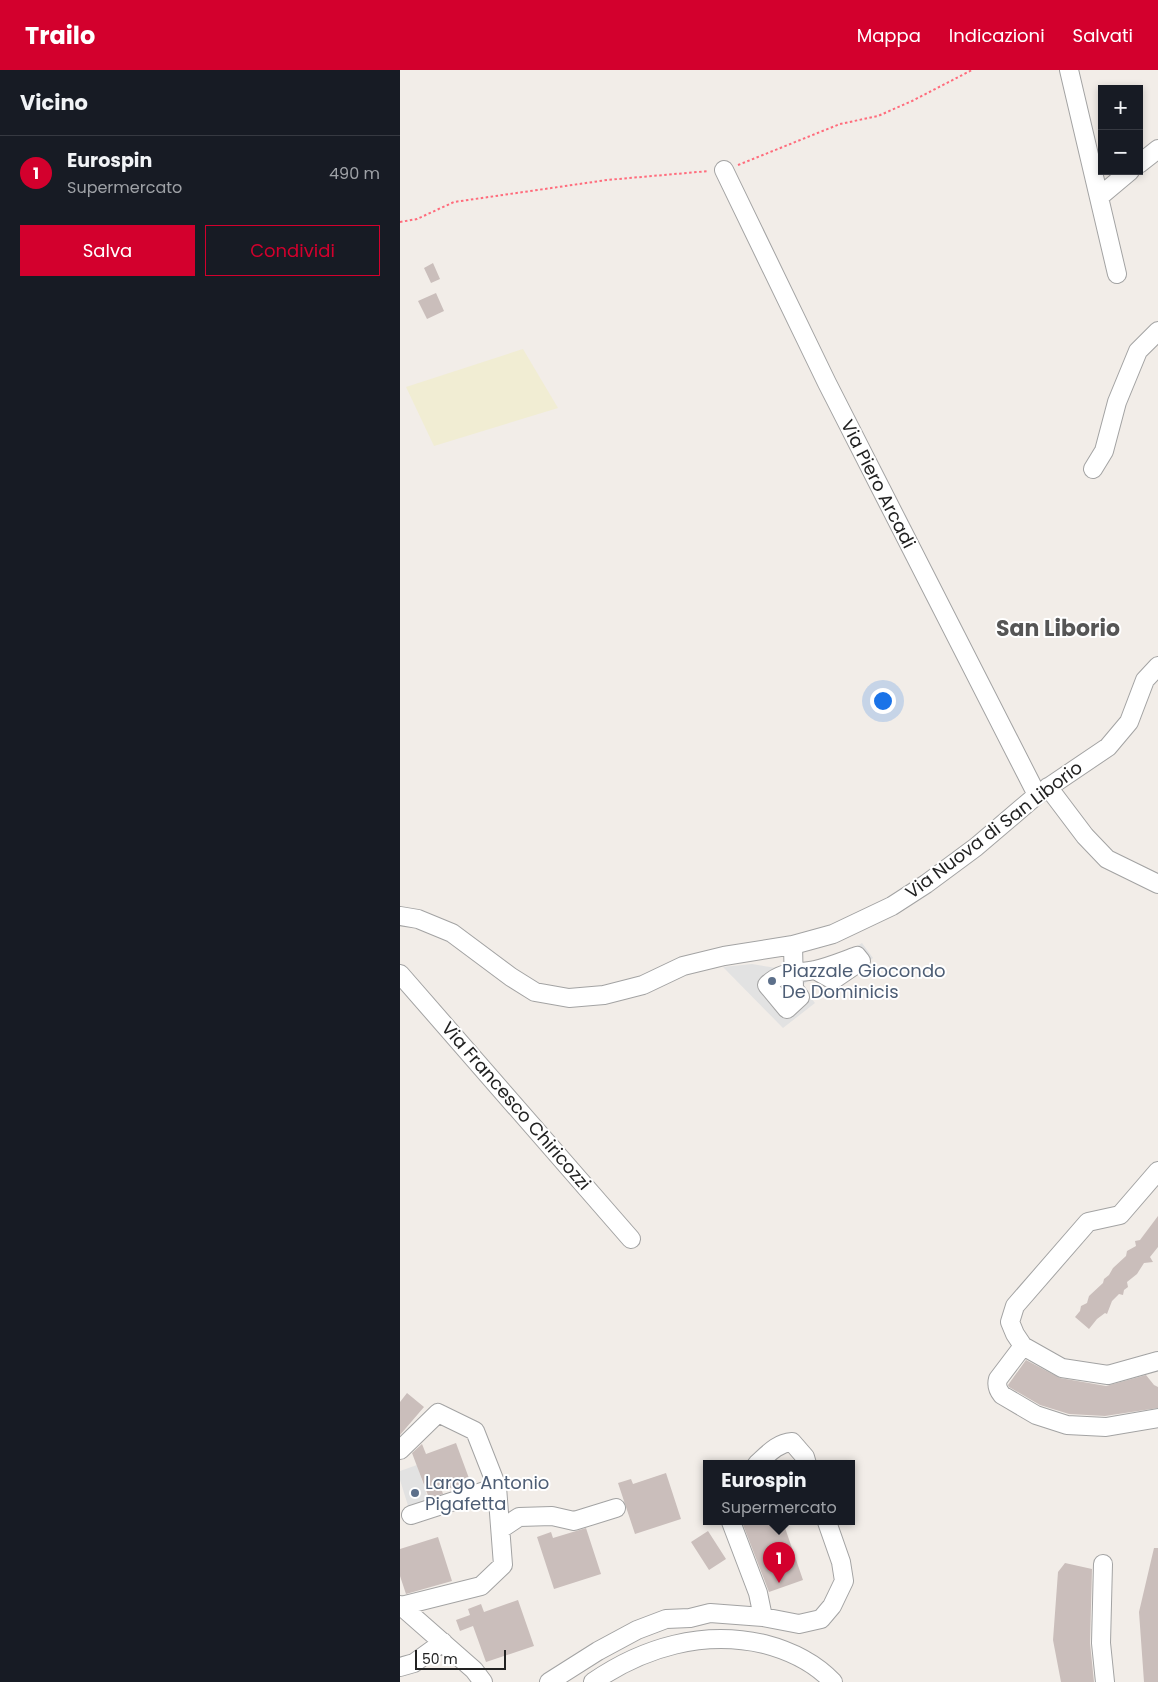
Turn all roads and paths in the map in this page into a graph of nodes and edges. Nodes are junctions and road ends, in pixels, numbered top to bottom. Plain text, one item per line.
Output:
1 (972, 70) edge
2 (1069, 70) edge
3 (1158, 149) edge
4 (1143, 161) edge
5 (724, 170) junction
6 (1125, 175) edge
7 (1099, 197) junction
8 (400, 222) edge
9 (1118, 274) dead end
10 (1158, 331) edge
11 (1093, 469) dead end
12 (1158, 666) edge
13 (1042, 791) junction
14 (1158, 884) edge
15 (400, 916) edge
16 (792, 945) junction
17 (815, 970) dead end
18 (400, 974) edge
19 (1158, 1171) edge
20 (631, 1239) dead end
21 (1023, 1346) junction
22 (1158, 1361) edge
23 (1158, 1418) edge
24 (400, 1450) edge
25 (761, 1460) edge
26 (806, 1460) edge
27 (497, 1487) junction
28 (616, 1508) dead end
29 (411, 1515) dead end
30 (732, 1525) edge
31 (828, 1525) edge
32 (501, 1529) junction
33 (1103, 1564) dead end
34 (400, 1606) edge
35 (763, 1617) junction
36 (443, 1642) junction
37 (400, 1667) edge
38 (483, 1682) edge
39 (549, 1682) edge
40 (594, 1682) edge
41 (833, 1682) edge
42 (1106, 1682) edge

1 - 5 path
2 - 7 street
3 - 4 street
5 - 8 path
5 - 13 street, Via Piero Arcadi
6 - 7 street
7 - 9 street
10 - 11 street
12 - 13 street, Via Nuova di San Liborio
13 - 14 street, Via Piero Arcadi
13 - 16 street, Via Nuova di San Liborio
15 - 16 street, Via Nuova di San Liborio
16 - 17 street
18 - 20 street, Via Francesco Chiricozzi
19 - 21 street
21 - 22 street
21 - 23 street
24 - 27 street
25 - 26 street
27 - 29 street
27 - 32 street
28 - 32 street
30 - 35 street
31 - 35 street
32 - 34 street
33 - 42 street
34 - 36 street
35 - 39 street
36 - 37 street
36 - 38 street
40 - 41 street

